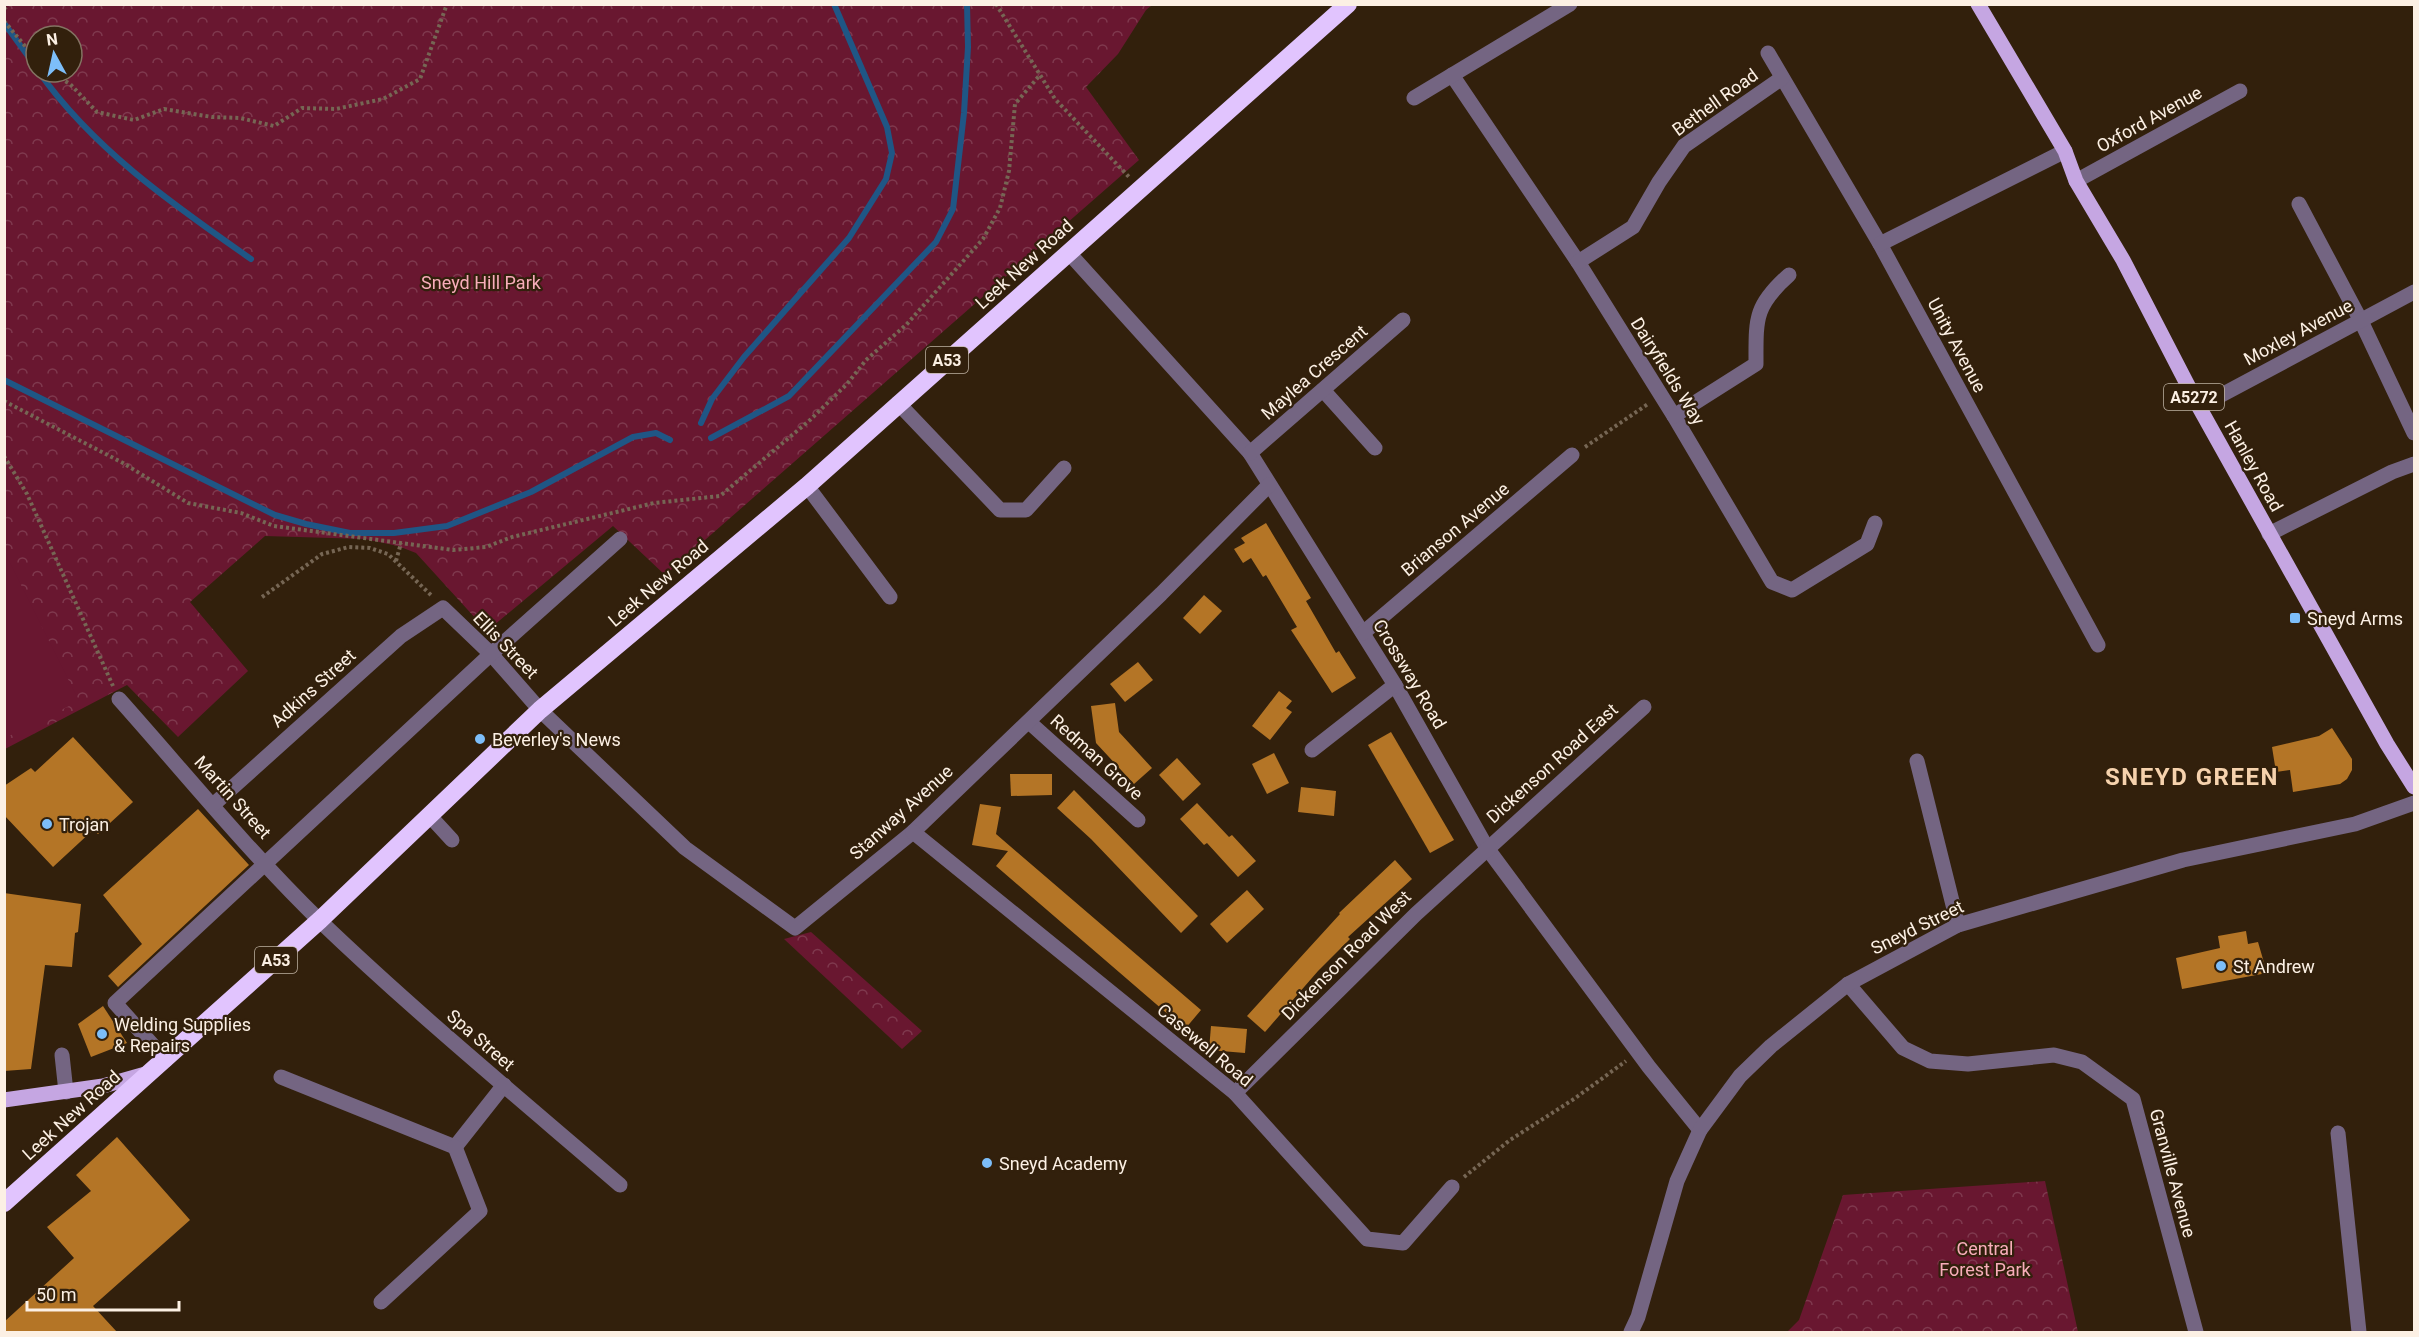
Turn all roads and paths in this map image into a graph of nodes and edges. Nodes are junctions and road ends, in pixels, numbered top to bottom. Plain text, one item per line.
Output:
1 (10, 4) edge
2 (447, 4) edge
3 (996, 4) edge
4 (1348, 4) edge
5 (1570, 4) edge
6 (1978, 4) edge
7 (4, 9) edge
8 (4, 21) edge
9 (24, 45) edge
10 (1768, 53) dead end
11 (1040, 75) junction
12 (1452, 75) junction
13 (1782, 78) junction
14 (70, 84) edge
15 (2240, 91) dead end
16 (1414, 98) dead end
17 (2065, 151) junction
18 (2076, 181) junction
19 (1140, 188) junction
20 (2299, 204) dead end
21 (1880, 244) junction
22 (1069, 253) junction
23 (1578, 262) junction
24 (1789, 275) dead end
25 (2415, 292) edge
26 (1403, 320) dead end
27 (2361, 321) junction
28 (1323, 390) junction
29 (1661, 395) junction
30 (4, 400) edge
31 (898, 404) junction
32 (2199, 407) junction
33 (1674, 416) junction
34 (2415, 433) edge
35 (1375, 448) dead end
36 (1250, 453) junction
37 (1572, 455) joint
38 (4, 456) edge
39 (2415, 464) edge
40 (1064, 468) dead end
41 (1269, 485) junction
42 (807, 486) junction
43 (1875, 523) dead end
44 (2269, 534) junction
45 (620, 540) dead end
46 (401, 543) junction
47 (396, 561) junction
48 (262, 597) dead end
49 (890, 597) dead end
50 (443, 608) junction
51 (1363, 633) junction
52 (2098, 645) dead end
53 (491, 654) junction
54 (1395, 685) junction
55 (119, 699) joint
56 (1644, 707) dead end
57 (540, 710) junction
58 (1029, 722) junction
59 (1312, 750) dead end
60 (1917, 761) dead end
61 (2415, 788) edge
62 (2415, 803) edge
63 (213, 805) junction
64 (429, 815) junction
65 (1138, 820) dead end
66 (913, 832) junction
67 (452, 840) dead end
68 (1487, 848) junction
69 (267, 864) junction
70 (320, 920) junction
71 (1958, 925) junction
72 (1848, 984) junction
73 (1638, 1052) junction
74 (62, 1055) dead end
75 (166, 1060) junction
76 (149, 1073) junction
77 (281, 1077) dead end
78 (504, 1085) junction
79 (66, 1092) junction
80 (1235, 1093) junction
81 (4, 1100) edge
82 (1700, 1130) junction
83 (2338, 1133) dead end
84 (454, 1147) junction
85 (620, 1185) dead end
86 (1452, 1187) joint
87 (4, 1203) edge
88 (381, 1302) dead end
89 (1631, 1332) edge
90 (2196, 1332) edge
91 (2359, 1332) edge

1 - 7 path
2 - 14 path
3 - 11 path
4 - 19 highway, Leek New Road / A53
5 - 12 street
6 - 17 main road, Hanley Road / A5272
8 - 9 path
10 - 13 street, Bethell Road
11 - 19 path
11 - 46 path
12 - 16 street
12 - 23 street, Dairyfields Way
13 - 21 street, Bethell Road
13 - 23 street, Bethell Road
15 - 18 street, Oxford Avenue
17 - 18 main road, Hanley Road / A5272
17 - 21 street
18 - 32 main road, Hanley Road / A5272
19 - 22 highway, Leek New Road / A53
20 - 27 street
21 - 52 street, Unity Avenue
22 - 31 highway, Leek New Road / A53
22 - 36 street, Crossway Road
23 - 29 street, Dairyfields Way
24 - 33 street
25 - 27 street, Moxley Avenue
26 - 28 street, Maylea Crescent
27 - 32 street, Moxley Avenue
27 - 34 street
28 - 35 street
28 - 36 street, Maylea Crescent
29 - 33 street, Dairyfields Way
29 - 37 path
30 - 46 path
31 - 40 street
31 - 42 highway, Leek New Road / A53
32 - 44 main road, Hanley Road / A5272
33 - 43 street, Dairyfields Way
36 - 41 street, Crossway Road
37 - 51 street, Brianson Avenue
38 - 55 path
39 - 44 street
41 - 51 street, Crossway Road
41 - 58 street, Stanway Avenue
42 - 49 street
42 - 57 highway, Leek New Road / A53
44 - 61 main road, Hanley Road / A5272
45 - 53 street
46 - 47 path
47 - 48 path
47 - 50 path
50 - 53 street, Ellis Street
50 - 63 street, Adkins Street
51 - 54 street, Crossway Road
53 - 57 street, Ellis Street
53 - 69 street
54 - 59 street
54 - 68 street, Crossway Road
55 - 63 street, Martin Street
56 - 68 street, Dickenson Road East
57 - 64 highway, Leek New Road / A53
57 - 66 street, Stanway Avenue
58 - 65 street, Redman Grove
58 - 66 street, Stanway Avenue
60 - 71 street
62 - 71 street, Sneyd Street
63 - 69 street, Martin Street
64 - 67 street
64 - 70 highway, Leek New Road / A53
66 - 80 street, Casewell Road
68 - 73 street, Crossway Road
68 - 80 street, Dickenson Road West
69 - 70 street, Martin Street
69 - 75 street
70 - 75 highway, Leek New Road / A53
70 - 78 street, Spa Street
71 - 72 street, Sneyd Street
72 - 82 street, Sneyd Street
72 - 90 street, Granville Avenue
73 - 82 street, Crossway Road
73 - 86 path
74 - 79 street
75 - 76 highway, Leek New Road / A53
76 - 79 main road
76 - 87 highway, Leek New Road / A53
77 - 84 street
78 - 84 street
78 - 85 street, Spa Street
79 - 81 main road
80 - 86 street, Casewell Road
82 - 89 street, Sneyd Street
83 - 91 street
84 - 88 street

